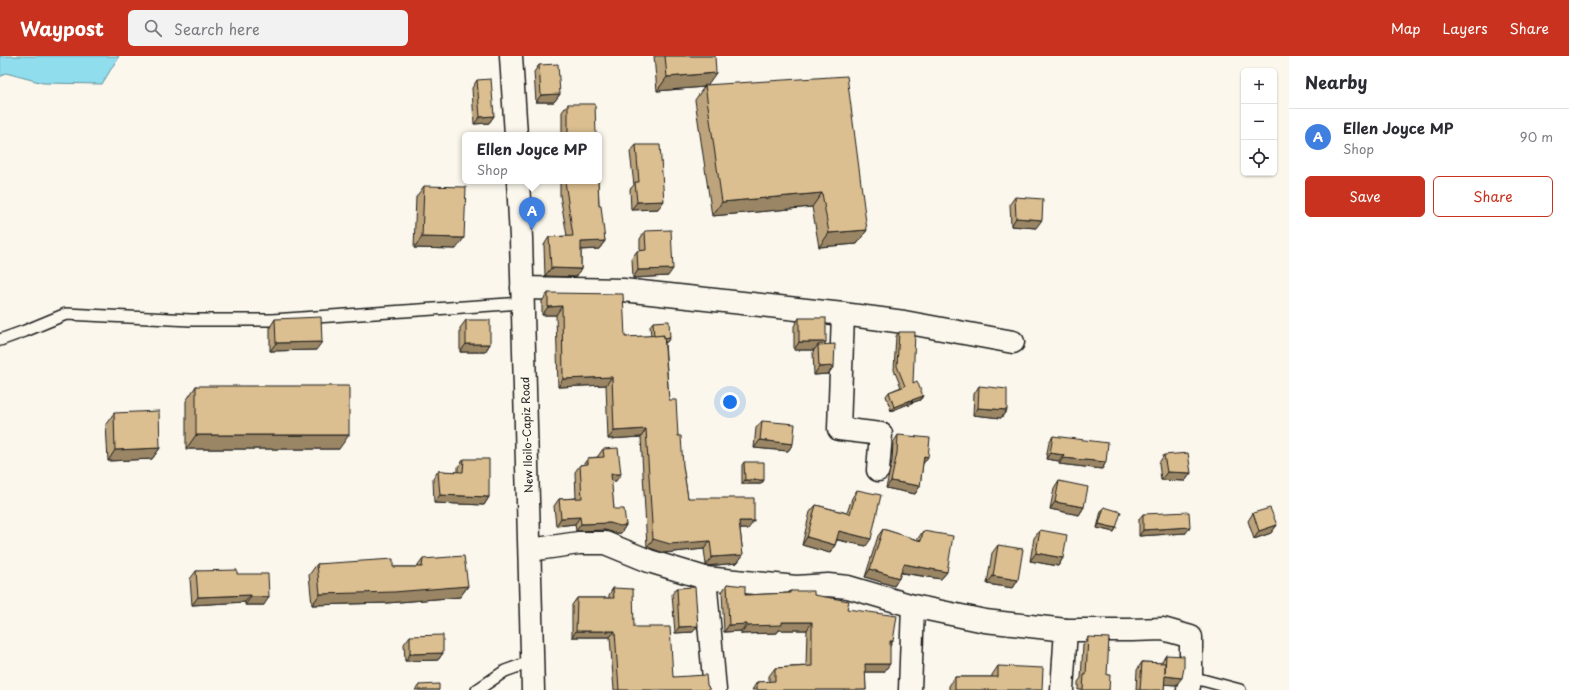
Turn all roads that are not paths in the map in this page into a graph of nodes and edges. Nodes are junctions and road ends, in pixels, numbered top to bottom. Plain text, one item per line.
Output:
1 (511, 56) edge
2 (516, 132) edge
3 (518, 184) edge
4 (523, 296) junction
5 (843, 314) junction
6 (0, 340) edge
7 (1013, 342) dead end
8 (878, 470) dead end
9 (530, 550) junction
10 (704, 578) junction
11 (913, 606) junction
12 (1066, 630) junction
13 (533, 661) junction
14 (1190, 683) edge
15 (476, 690) edge
16 (533, 690) edge
17 (715, 690) edge
18 (910, 690) edge
19 (1062, 690) edge
20 (1240, 690) edge

1 - 2 main road
3 - 4 main road, New Iloilo-Capiz Road
4 - 5 main road
4 - 6 lane
4 - 9 main road, New Iloilo-Capiz Road
5 - 7 main road
5 - 8 main road
9 - 10 main road
9 - 13 main road, New Iloilo-Capiz Road
10 - 11 main road
10 - 17 main road
11 - 12 main road
11 - 18 main road
12 - 14 main road
12 - 19 main road
13 - 15 lane
13 - 16 main road, New Iloilo-Capiz Road
14 - 20 lane

